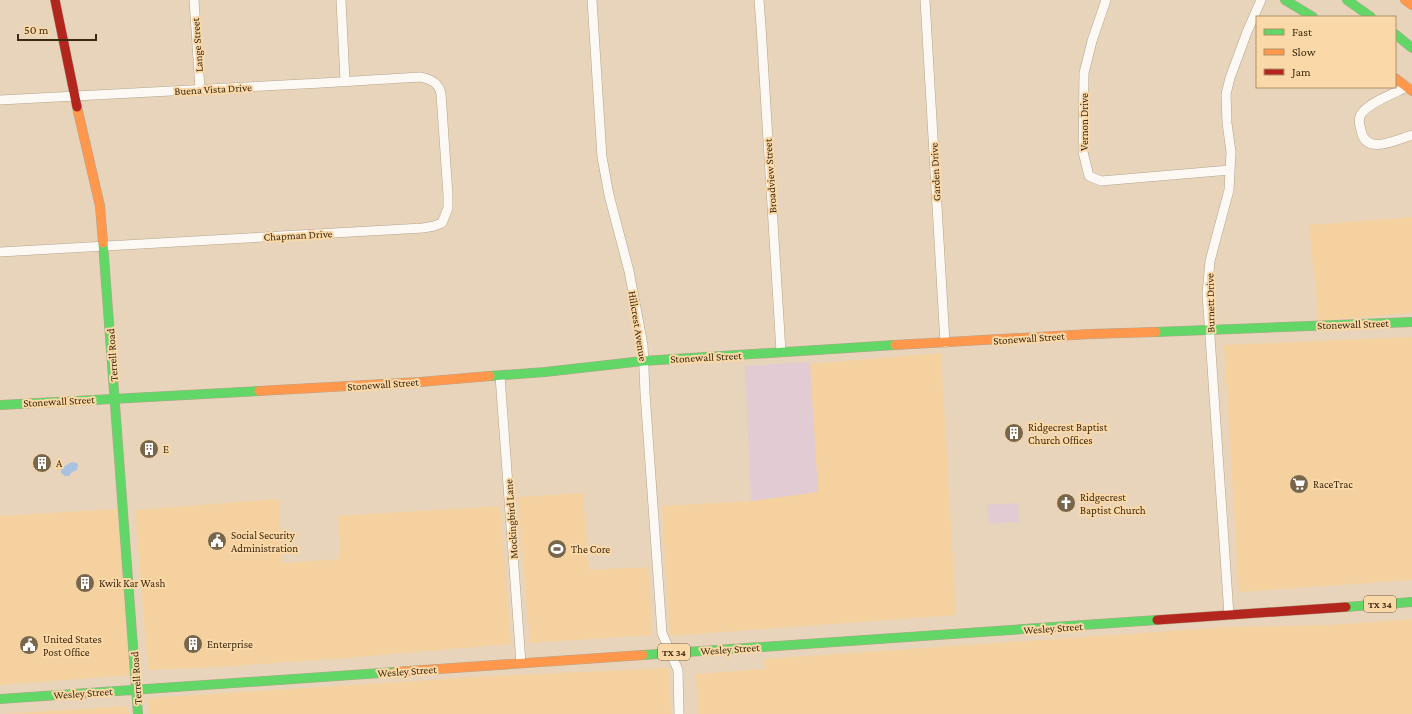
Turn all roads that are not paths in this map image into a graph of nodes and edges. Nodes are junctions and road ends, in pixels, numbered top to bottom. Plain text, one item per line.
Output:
1 (55, 0) edge
2 (194, 0) edge
3 (340, 0) edge
4 (592, 0) edge
5 (759, 0) edge
6 (925, 0) edge
7 (1106, 0) edge
8 (1261, 0) edge
9 (1285, 0) edge
10 (1347, 0) edge
11 (1405, 0) edge
12 (1412, 5) edge
13 (1311, 16) edge
14 (1370, 16) edge
15 (1396, 35) edge
16 (1412, 48) edge
17 (426, 78) joint
18 (1396, 79) edge
19 (344, 81) junction
20 (200, 89) junction
21 (1410, 91) edge
22 (75, 96) junction
23 (0, 100) edge
24 (1412, 135) edge
25 (1230, 170) junction
26 (103, 246) junction
27 (0, 252) edge
28 (1412, 322) edge
29 (1210, 330) junction
30 (945, 343) junction
31 (781, 352) junction
32 (643, 361) junction
33 (500, 376) junction
34 (115, 398) junction
35 (0, 405) edge
36 (1412, 602) edge
37 (1228, 615) junction
38 (670, 653) junction
39 (522, 663) junction
40 (137, 689) junction
41 (0, 699) edge
42 (138, 714) edge
43 (679, 714) edge

1 - 22 main road, Terrell Road
2 - 20 street, Lange Street
3 - 19 street
4 - 32 street, Hillcrest Avenue
5 - 31 street, Broadview Street
6 - 30 street, Garden Drive
7 - 25 street, Vernon Drive
8 - 25 street, Burnett Drive
9 - 13 main road
10 - 14 main road
11 - 12 main road
15 - 16 main road
17 - 19 street, Buena Vista Drive
17 - 26 street, Chapman Drive
18 - 21 main road
19 - 20 street, Buena Vista Drive
20 - 22 street, Buena Vista Drive
21 - 24 street
22 - 23 street, Buena Vista Drive
22 - 26 main road, Terrell Road
25 - 29 street, Burnett Drive
26 - 27 street, Chapman Drive
26 - 34 main road, Terrell Road
28 - 29 main road, Stonewall Street
29 - 30 main road, Stonewall Street
29 - 37 street, Burnett Drive
30 - 31 main road, Stonewall Street
31 - 32 main road, Stonewall Street
32 - 33 main road, Stonewall Street
32 - 38 street, Hillcrest Avenue
33 - 34 main road, Stonewall Street
33 - 39 street, Mockingbird Lane
34 - 35 main road, Stonewall Street
34 - 40 main road, Terrell Road
36 - 37 main road, Wesley Street / TX 34
37 - 38 main road, Wesley Street / TX 34
38 - 39 main road, Wesley Street / TX 34
38 - 43 street, Hillcrest Avenue
39 - 40 main road, Wesley Street / TX 34
40 - 41 main road, Wesley Street / TX 34
40 - 42 main road, Terrell Road

